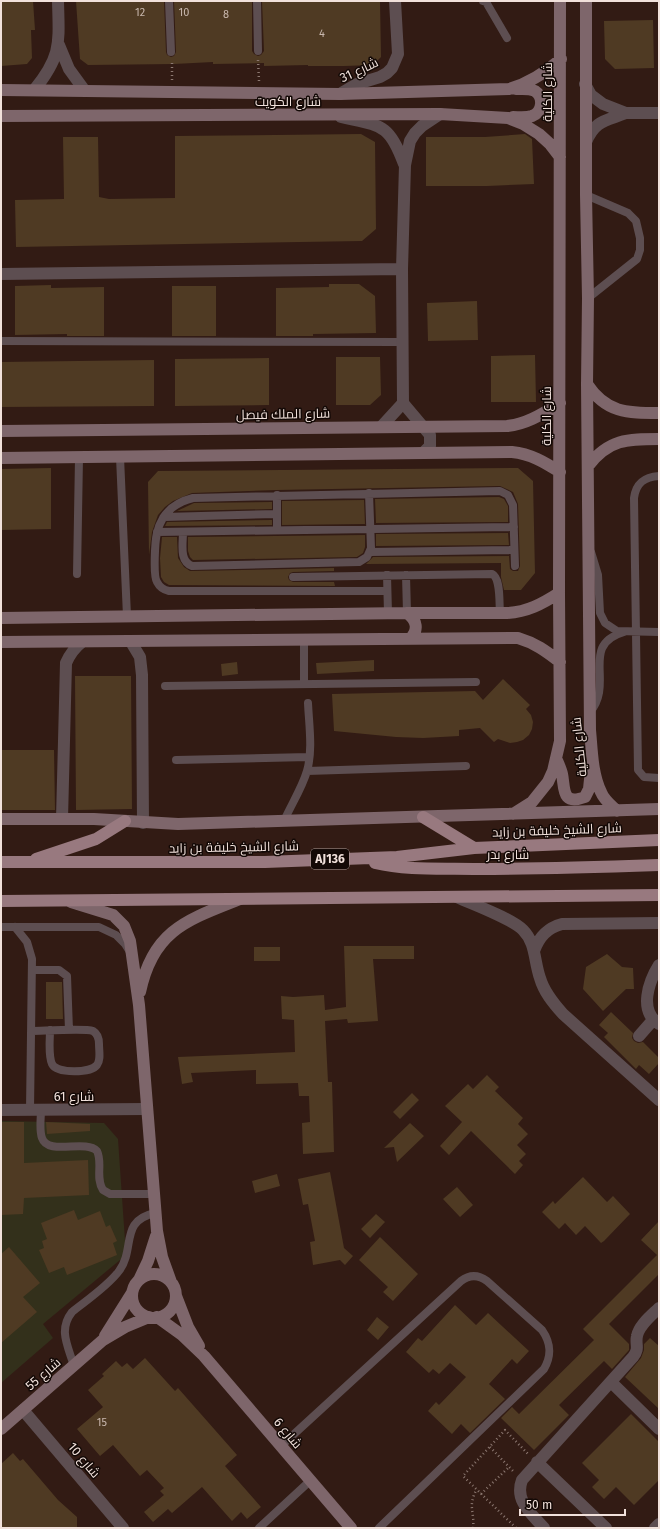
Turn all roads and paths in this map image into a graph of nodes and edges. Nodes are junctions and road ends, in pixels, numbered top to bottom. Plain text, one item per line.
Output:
1 (58, 1) edge
2 (169, 1) edge
3 (257, 1) edge
4 (395, 1) edge
5 (484, 1) edge
6 (560, 1) edge
7 (586, 1) edge
8 (507, 38) dead end
9 (58, 45) junction
10 (258, 51) joint
11 (171, 52) joint
12 (561, 58) junction
13 (585, 84) junction
14 (509, 88) junction
15 (1, 90) edge
16 (34, 90) junction
17 (85, 91) junction
18 (172, 92) junction
19 (259, 93) junction
20 (340, 94) junction
21 (626, 113) junction
22 (659, 113) edge
23 (440, 114) junction
24 (332, 115) junction
25 (1, 116) edge
26 (508, 118) junction
27 (586, 142) junction
28 (560, 156) junction
29 (405, 165) junction
30 (586, 195) junction
31 (402, 269) junction
32 (1, 274) edge
33 (588, 298) junction
34 (1, 341) edge
35 (403, 342) junction
36 (587, 384) junction
37 (403, 403) junction
38 (560, 403) junction
39 (659, 413) edge
40 (382, 427) junction
41 (424, 427) junction
42 (1, 431) edge
43 (659, 439) edge
44 (423, 454) junction
45 (120, 457) junction
46 (1, 458) edge
47 (79, 458) junction
48 (588, 466) junction
49 (560, 472) junction
50 (659, 476) edge
51 (369, 493) junction
52 (277, 495) junction
53 (277, 514) junction
54 (164, 517) junction
55 (514, 527) junction
56 (370, 529) junction
57 (277, 530) junction
58 (157, 532) junction
59 (183, 532) junction
60 (588, 545) junction
61 (514, 550) junction
62 (370, 552) junction
63 (514, 566) dead end
64 (77, 574) dead end
65 (387, 575) junction
66 (406, 575) junction
67 (293, 577) dead end
68 (387, 592) junction
69 (559, 593) junction
70 (388, 613) junction
71 (407, 613) junction
72 (500, 613) junction
73 (127, 616) junction
74 (1, 618) edge
75 (624, 632) junction
76 (636, 632) junction
77 (659, 632) edge
78 (410, 639) junction
79 (304, 641) junction
80 (1, 642) edge
81 (82, 642) junction
82 (131, 642) junction
83 (560, 662) junction
84 (476, 682) dead end
85 (304, 684) junction
86 (165, 686) dead end
87 (308, 703) dead end
88 (590, 713) junction
89 (309, 757) junction
90 (556, 758) junction
91 (176, 760) dead end
92 (593, 760) junction
93 (466, 766) dead end
94 (307, 771) junction
95 (659, 778) edge
96 (659, 809) edge
97 (617, 811) junction
98 (513, 814) junction
99 (423, 817) junction
100 (1, 819) edge
101 (62, 819) junction
102 (125, 821) junction
103 (284, 821) junction
104 (143, 823) junction
105 (659, 840) edge
106 (474, 848) junction
107 (358, 858) junction
108 (1, 862) edge
109 (25, 863) junction
110 (659, 865) edge
111 (659, 895) edge
112 (242, 898) junction
113 (457, 898) junction
114 (1, 901) edge
115 (69, 901) junction
116 (659, 923) edge
117 (1, 927) edge
118 (15, 927) junction
119 (534, 952) junction
120 (133, 957) junction
121 (659, 965) edge
122 (32, 970) junction
123 (139, 1005) junction
124 (656, 1022) edge
125 (50, 1030) junction
126 (69, 1030) junction
127 (31, 1031) junction
128 (639, 1036) dead end
129 (659, 1100) edge
130 (147, 1109) junction
131 (1, 1110) edge
132 (35, 1110) junction
133 (154, 1194) junction
134 (155, 1212) junction
135 (157, 1231) junction
136 (139, 1280) junction
137 (171, 1282) junction
138 (132, 1293) junction
139 (176, 1296) junction
140 (659, 1308) edge
141 (153, 1317) junction
142 (103, 1340) junction
143 (204, 1356) junction
144 (74, 1366) junction
145 (611, 1382) junction
146 (23, 1410) junction
147 (1, 1429) edge
148 (659, 1429) edge
149 (281, 1446) junction
150 (490, 1447) junction
151 (537, 1462) junction
152 (509, 1467) junction
153 (310, 1480) junction
154 (522, 1480) junction
155 (477, 1489) junction
156 (482, 1494) junction
157 (659, 1524) edge
158 (118, 1526) edge
159 (258, 1528) edge
160 (351, 1528) edge
161 (379, 1528) edge
162 (473, 1528) edge
163 (516, 1528) edge
164 (544, 1528) edge
165 (606, 1528) edge
166 (655, 1528) edge

1 - 9 street
2 - 11 lane
3 - 10 lane
4 - 20 street, شارع 31
5 - 8 lane
6 - 12 street, شارع الكلية
7 - 13 street, شارع الكلية
9 - 16 street
9 - 17 street
10 - 19 path
11 - 18 path
12 - 14 street, شارع الكويت
12 - 28 street, شارع الكلية
13 - 21 street
13 - 27 street, شارع الكلية
14 - 20 street, شارع الكويت
14 - 26 street
15 - 16 street, شارع الكويت
16 - 17 street, شارع الكويت
17 - 18 street, شارع الكويت
18 - 19 street, شارع الكويت
19 - 20 street, شارع الكويت
21 - 22 street
21 - 27 street
23 - 24 street, شارع الكويت
23 - 26 street, شارع الكويت
23 - 29 street
24 - 25 street, شارع الكويت
24 - 29 street
26 - 28 street, شارع الكويت
27 - 30 street, شارع الكلية
28 - 38 street, شارع الكلية
29 - 31 street
30 - 33 street, شارع الكلية
30 - 33 lane
31 - 32 street
31 - 35 street
33 - 36 street, شارع الكلية
34 - 35 lane
35 - 37 street
36 - 39 street
36 - 48 street, شارع الكلية
37 - 40 street
37 - 41 street
38 - 41 street, شارع الملك فيصل
38 - 49 street, شارع الكلية
40 - 41 street, شارع الملك فيصل
40 - 42 street, شارع الملك فيصل
41 - 44 street
43 - 48 street
44 - 45 street
44 - 49 street
45 - 47 street
45 - 73 lane
46 - 47 street
47 - 64 lane
48 - 60 street, شارع الكلية
49 - 69 street, شارع الكلية
50 - 76 lane
51 - 52 lane
51 - 55 lane
51 - 56 lane
52 - 53 lane
52 - 54 lane
53 - 54 lane
53 - 57 lane
54 - 58 lane
55 - 56 lane
55 - 61 lane
56 - 57 lane
56 - 62 lane
57 - 59 lane
58 - 59 lane
58 - 68 lane
59 - 62 lane
60 - 75 lane
60 - 88 street, شارع الكلية
61 - 62 lane
61 - 63 lane
65 - 66 lane
65 - 67 lane
65 - 68 lane
66 - 71 lane
66 - 72 lane
68 - 70 lane
69 - 72 street
69 - 83 street, شارع الكلية
70 - 71 street
70 - 73 street
71 - 72 street
71 - 78 street
73 - 74 street
75 - 76 lane
75 - 88 lane
76 - 77 lane
76 - 95 lane
78 - 79 street
78 - 83 street
79 - 82 street
79 - 85 lane
80 - 81 street
81 - 82 street
81 - 101 street
82 - 104 street
83 - 90 street, شارع الكلية
84 - 85 lane
85 - 86 lane
87 - 89 lane
88 - 92 street, شارع الكلية
89 - 91 lane
89 - 94 lane
90 - 92 street
90 - 98 street, شارع الكلية
92 - 97 street, شارع الكلية
93 - 94 lane
94 - 103 lane
96 - 97 street
97 - 98 street
98 - 99 street
99 - 103 street
99 - 106 main road
100 - 101 street
101 - 102 street
102 - 104 street
102 - 109 main road
103 - 104 street
105 - 106 main road, شارع الشيخ خليفة بن زايد / AJ136
106 - 107 main road, شارع الشيخ خليفة بن زايد / AJ136
107 - 109 main road, شارع الشيخ خليفة بن زايد / AJ136
107 - 110 main road, شارع بدر
108 - 109 main road, شارع الشيخ خليفة بن زايد / AJ136
111 - 113 main road
112 - 113 main road
112 - 115 main road
112 - 123 street
113 - 119 street
114 - 115 main road
115 - 120 street
116 - 119 street
117 - 118 lane
118 - 120 lane
118 - 122 lane
119 - 129 street
120 - 123 street
121 - 124 street
122 - 126 lane
122 - 127 lane
123 - 130 street
124 - 128 street
125 - 126 lane
125 - 126 lane
125 - 127 lane
127 - 132 lane
130 - 132 street, شارع 61
130 - 133 street
131 - 132 street, شارع 61
132 - 133 lane
133 - 134 street
134 - 135 street
134 - 144 lane
135 - 136 street
135 - 137 street
136 - 137 street
136 - 138 street
137 - 139 street
138 - 141 street
138 - 142 street, شارع 55
139 - 141 street
139 - 143 street, شارع 6
140 - 145 street
141 - 142 street, شارع 55
141 - 143 street, شارع 6
142 - 144 street, شارع 55
143 - 149 street, شارع 6
144 - 146 street, شارع 55
145 - 148 street
145 - 151 street
146 - 147 street, شارع 55
146 - 158 street, شارع 10
149 - 153 street, شارع 6
149 - 161 lane
150 - 151 path
150 - 152 path
150 - 155 path
151 - 154 street
151 - 165 street
152 - 154 path
152 - 156 path
153 - 159 lane
153 - 160 street, شارع 6
154 - 164 street
155 - 156 path
155 - 162 path
156 - 163 path
157 - 166 street

